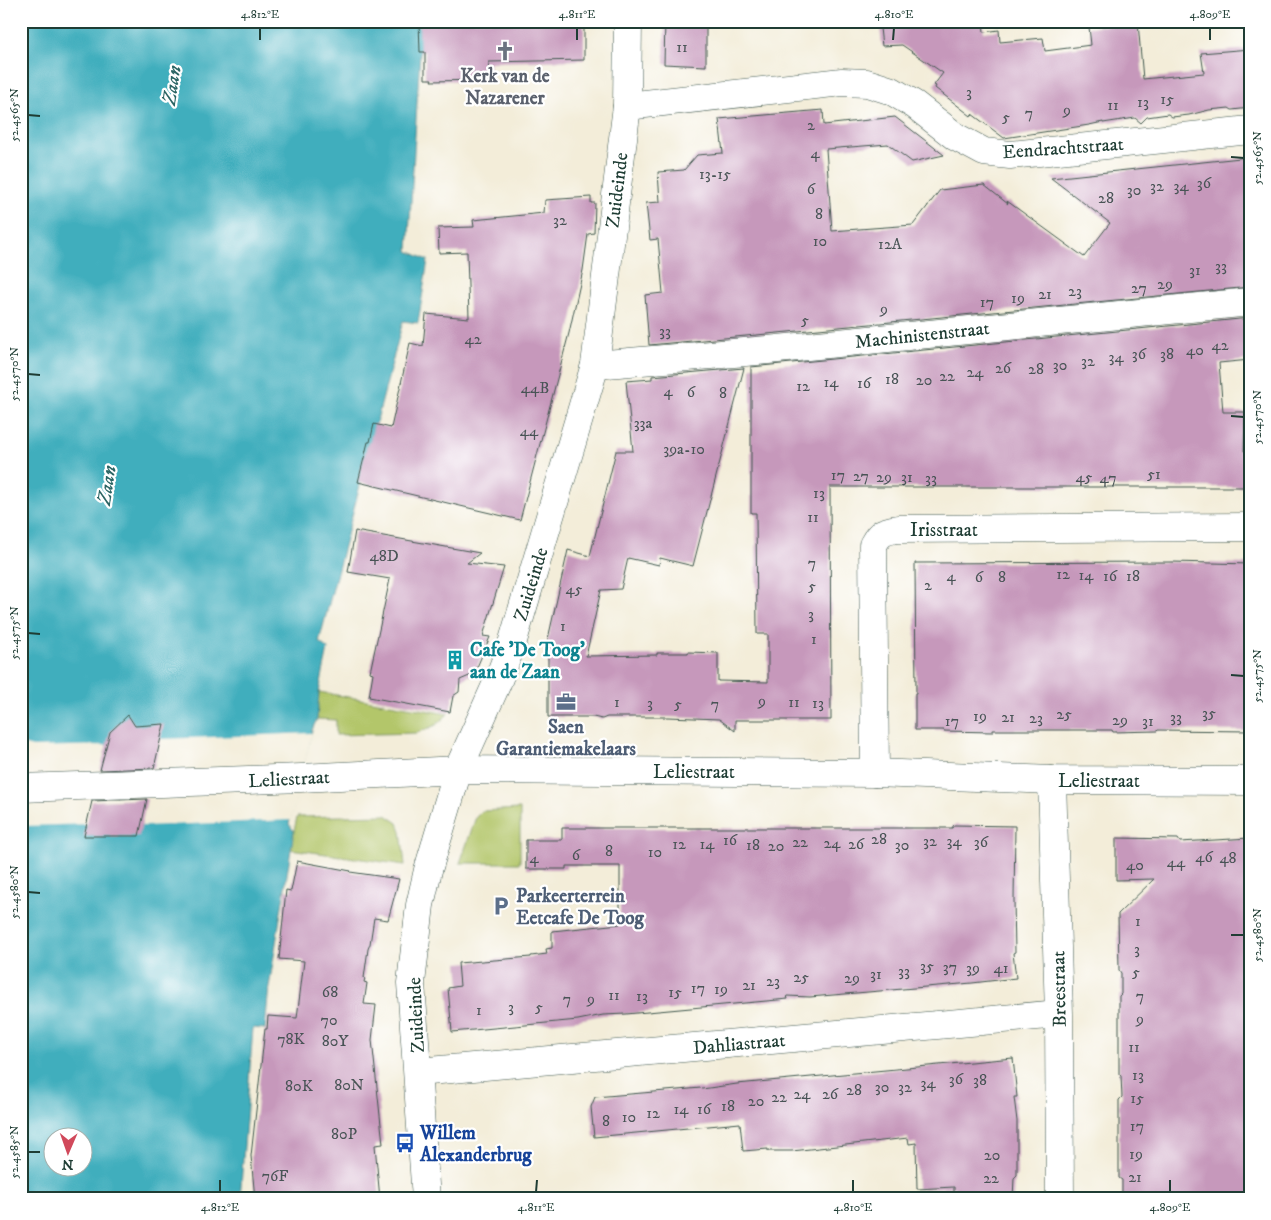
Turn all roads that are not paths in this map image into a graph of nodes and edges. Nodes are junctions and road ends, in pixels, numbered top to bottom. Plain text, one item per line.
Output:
1 (628, 21) edge
2 (627, 106) junction
3 (1250, 130) edge
4 (1250, 302) edge
5 (595, 365) junction
6 (1250, 527) edge
7 (458, 770) junction
8 (875, 773) junction
9 (1052, 780) junction
10 (1250, 781) edge
11 (21, 788) edge
12 (1059, 1014) junction
13 (418, 1072) junction
14 (426, 1199) edge
15 (1060, 1199) edge

1 - 2 street, Zuideinde
2 - 3 street, Eendrachtstraat
2 - 5 street, Zuideinde
4 - 5 street, Machinistenstraat
5 - 7 street, Zuideinde
6 - 8 street, Irisstraat
7 - 8 street, Leliestraat
7 - 11 street, Leliestraat
7 - 13 street, Zuideinde
8 - 9 street, Leliestraat
9 - 10 street, Leliestraat
9 - 12 street, Breestraat
12 - 13 street, Dahliastraat
12 - 15 street, Breestraat
13 - 14 street, Zuideinde

